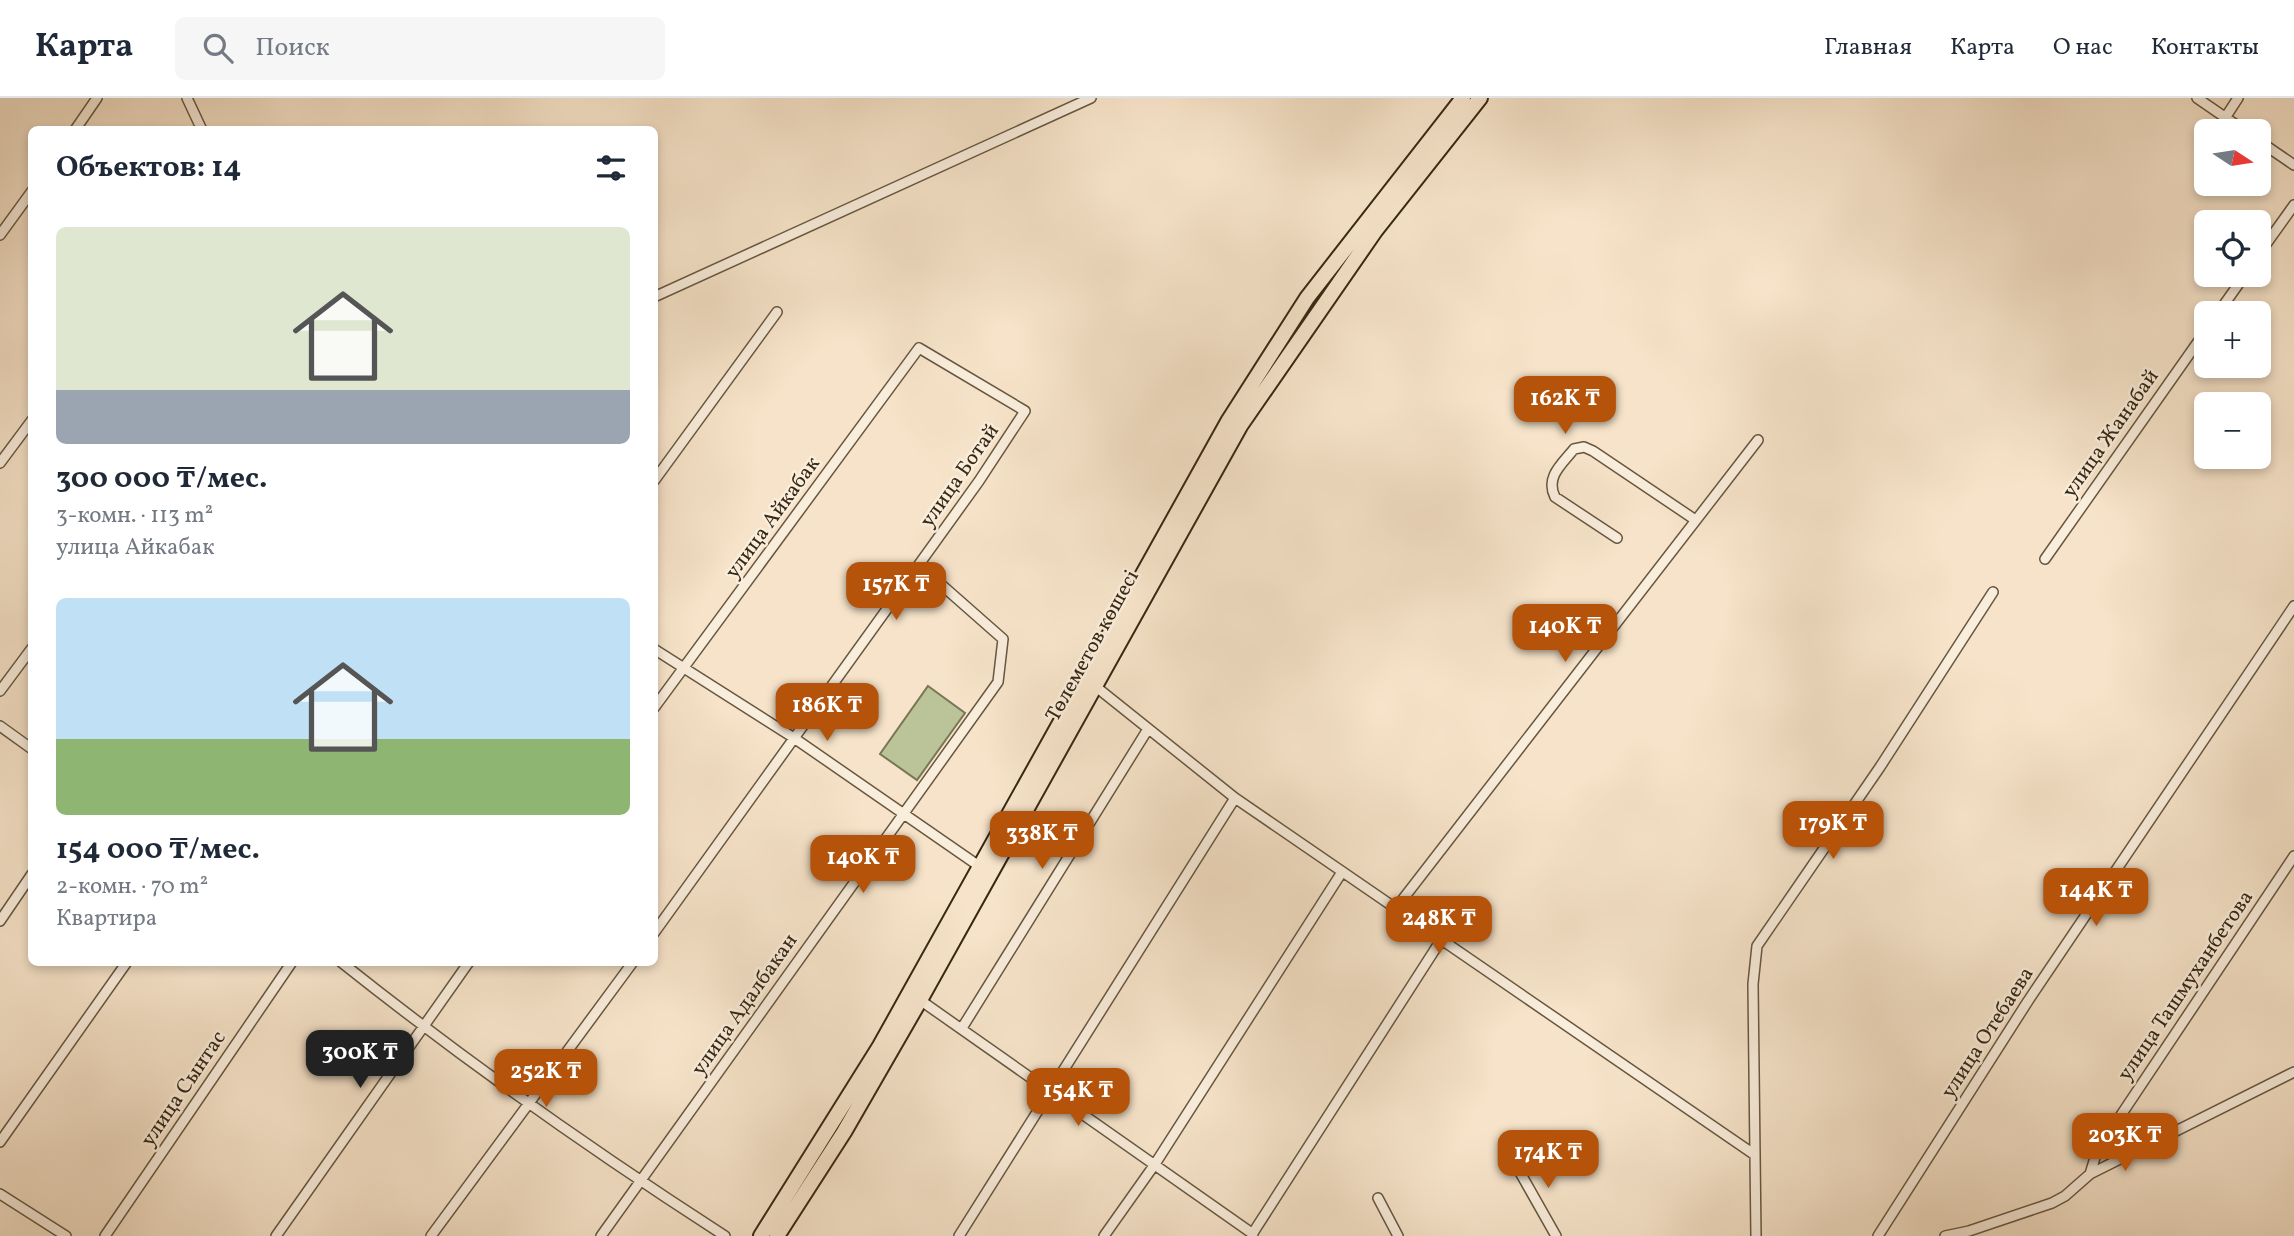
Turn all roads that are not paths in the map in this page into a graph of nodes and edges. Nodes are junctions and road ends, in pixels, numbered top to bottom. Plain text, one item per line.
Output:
1 (97, 98) edge
2 (187, 98) edge
3 (1091, 98) edge
4 (1463, 98) edge
5 (1480, 98) edge
6 (2197, 98) edge
7 (2238, 98) edge
8 (2225, 118) joint
9 (78, 126) edge
10 (200, 126) edge
11 (2272, 150) edge
12 (2294, 165) edge
13 (28, 196) edge
14 (2294, 205) edge
15 (0, 234) edge
16 (2271, 237) edge
17 (658, 295) edge
18 (777, 312) dead end
19 (2194, 347) edge
20 (919, 348) joint
21 (28, 425) edge
22 (1758, 440) dead end
23 (0, 463) edge
24 (658, 476) edge
25 (1694, 519) junction
26 (1617, 538) dead end
27 (2045, 559) dead end
28 (919, 565) junction
29 (1993, 592) dead end
30 (2294, 606) edge
31 (658, 652) edge
32 (28, 653) edge
33 (684, 668) junction
34 (1095, 686) junction
35 (0, 691) edge
36 (658, 703) edge
37 (0, 726) edge
38 (1148, 729) junction
39 (794, 738) junction
40 (28, 746) edge
41 (1235, 799) junction
42 (902, 815) junction
43 (2294, 856) edge
44 (979, 866) junction
45 (1342, 872) junction
46 (28, 880) edge
47 (1396, 908) junction
48 (0, 921) edge
49 (658, 927) edge
50 (1441, 940) junction
51 (943, 945) junction
52 (124, 966) edge
53 (289, 966) edge
54 (346, 966) edge
55 (466, 966) edge
56 (630, 966) edge
57 (920, 1000) junction
58 (422, 1027) junction
59 (962, 1028) junction
60 (2294, 1072) edge
61 (1050, 1090) junction
62 (531, 1104) junction
63 (0, 1142) edge
64 (1755, 1155) junction
65 (1513, 1160) dead end
66 (1155, 1164) junction
67 (2090, 1174) junction
68 (640, 1182) junction
69 (0, 1194) edge
70 (1378, 1198) dead end
71 (1252, 1235) edge
72 (66, 1236) edge
73 (105, 1236) edge
74 (276, 1236) edge
75 (432, 1236) edge
76 (601, 1236) edge
77 (725, 1236) edge
78 (761, 1236) edge
79 (777, 1236) edge
80 (959, 1236) edge
81 (1104, 1236) edge
82 (1398, 1236) edge
83 (1556, 1236) edge
84 (1756, 1236) edge
85 (1878, 1236) edge
86 (1945, 1236) edge

1 - 9 street
2 - 10 street
3 - 17 street
4 - 44 main road, Төлеметов көшесі
5 - 34 main road, Төлеметов көшесі
6 - 8 street
7 - 8 street
11 - 12 street
13 - 15 street
14 - 16 street
18 - 24 street
19 - 27 street, улица Жанабай
20 - 28 street, улица Ботай
20 - 33 street, улица Айкабак
21 - 23 street
22 - 25 street
25 - 26 street
25 - 47 street
28 - 39 street, улица Ботай
28 - 42 street, улица Адалбакан
29 - 64 street
30 - 85 street, улица Отебаева
31 - 33 street
32 - 35 street
33 - 36 street, улица Айкабак
33 - 39 street
34 - 38 street
34 - 51 main road, Төлеметов көшесі
37 - 40 street
38 - 41 street
38 - 59 street
39 - 42 street
39 - 49 street, улица Ботай
41 - 45 street
41 - 61 street
42 - 44 street
42 - 68 street, улица Адалбакан
43 - 67 street, улица Ташмуханбетова
44 - 51 main road, Төлеметов көшесі
45 - 47 street
45 - 66 street
46 - 48 street
47 - 50 street
50 - 64 street
50 - 71 street
51 - 57 main road, Төлеметов көшесі
51 - 78 main road, Төлеметов көшесі
52 - 63 street
53 - 73 street, улица Сынтас
54 - 58 street
55 - 58 street
56 - 62 street
57 - 59 street
57 - 79 main road, Төлеметов көшесі
58 - 62 street
58 - 74 street
59 - 61 street
60 - 67 street
61 - 66 street
61 - 80 street
62 - 68 street
62 - 75 street
64 - 84 street
65 - 83 street
66 - 71 street
66 - 81 street
67 - 86 street
68 - 76 street, улица Адалбакан
68 - 77 street
69 - 72 street
70 - 82 street

